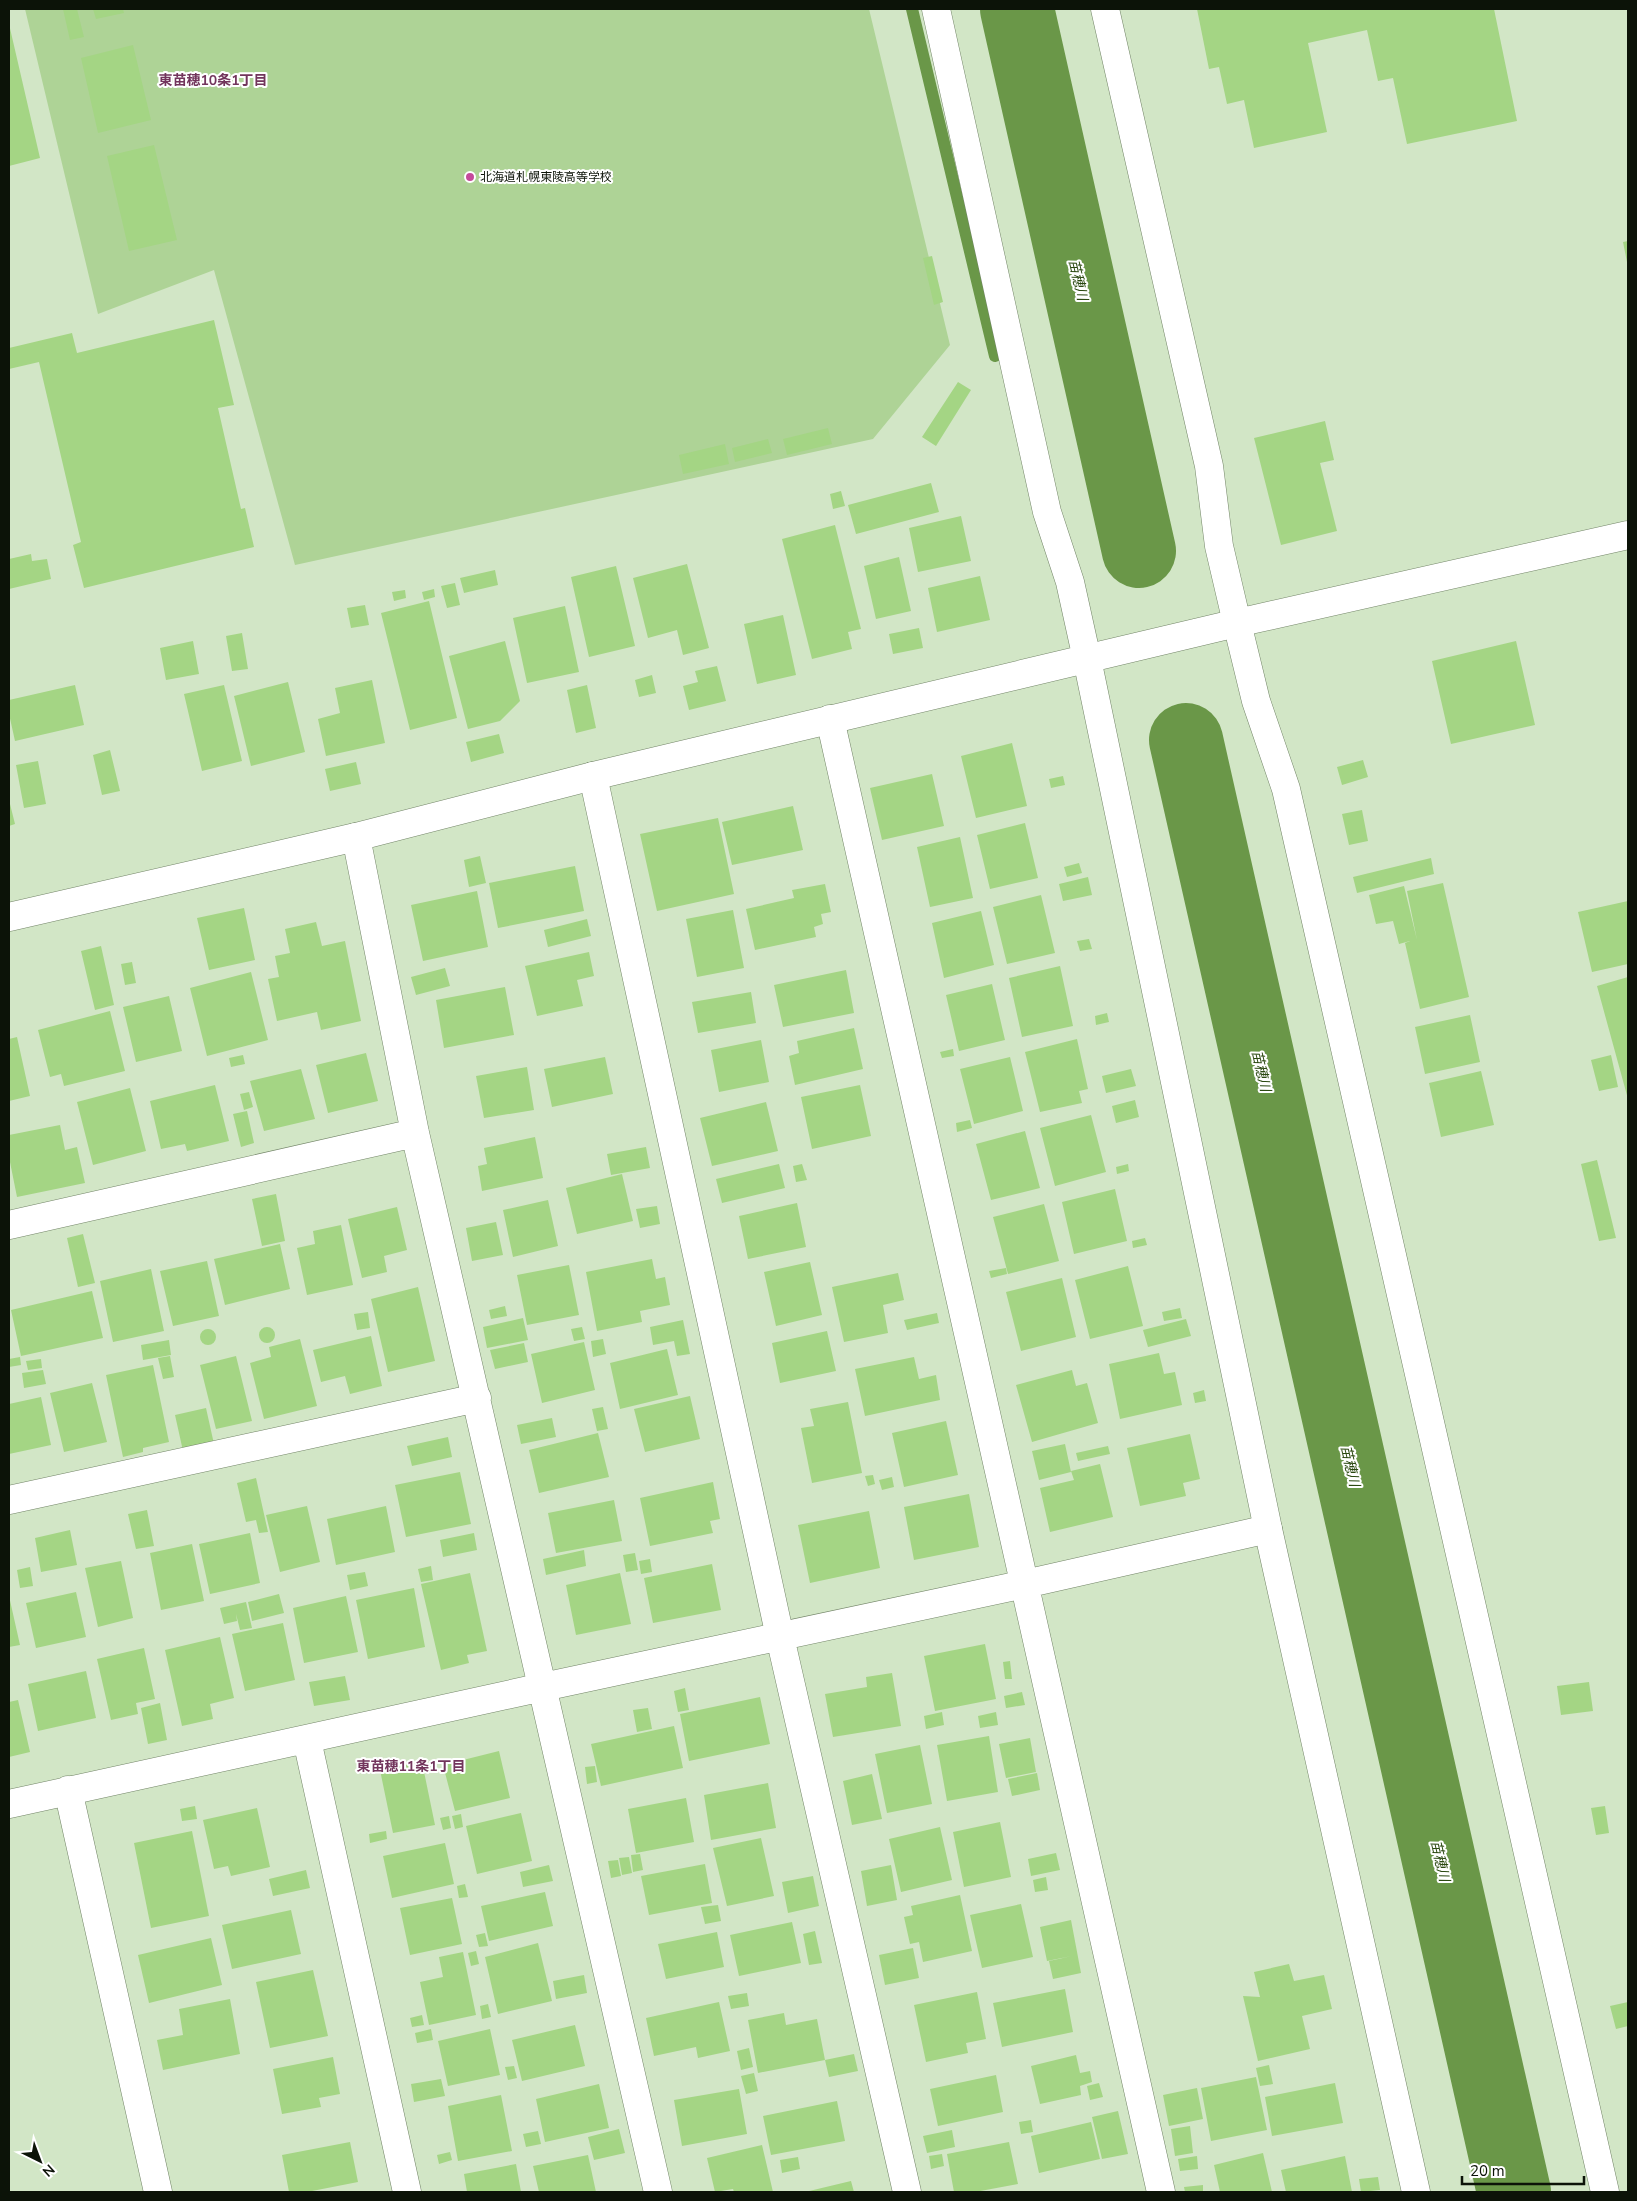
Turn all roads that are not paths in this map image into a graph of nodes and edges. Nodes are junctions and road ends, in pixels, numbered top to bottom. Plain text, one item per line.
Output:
1 (936, 9) edge
2 (1105, 9) edge
3 (1628, 535) edge
4 (1237, 623) junction
5 (1087, 659) junction
6 (830, 719) junction
7 (594, 776) junction
8 (356, 837) junction
9 (9, 917) edge
10 (415, 1133) junction
11 (9, 1225) edge
12 (477, 1398) junction
13 (9, 1500) edge
14 (1268, 1529) junction
15 (1024, 1584) junction
16 (780, 1638) junction
17 (543, 1687) junction
18 (307, 1740) junction
19 (68, 1790) junction
20 (9, 1804) edge
21 (158, 2192) edge
22 (407, 2192) edge
23 (658, 2192) edge
24 (907, 2192) edge
25 (1161, 2192) edge
26 (1416, 2192) edge
27 (1605, 2192) edge

1 - 5 street
2 - 4 street
3 - 4 street
4 - 5 street
4 - 27 street
5 - 6 street
5 - 14 street
6 - 7 street
6 - 15 street
7 - 8 street
7 - 16 street
8 - 9 street
8 - 10 street
10 - 11 street
10 - 12 street
12 - 13 street
12 - 17 street
14 - 15 street
14 - 26 street
15 - 16 street
15 - 25 street
16 - 17 street
16 - 24 street
17 - 18 street
17 - 23 street
18 - 19 street
18 - 22 street
19 - 20 street
19 - 21 street

